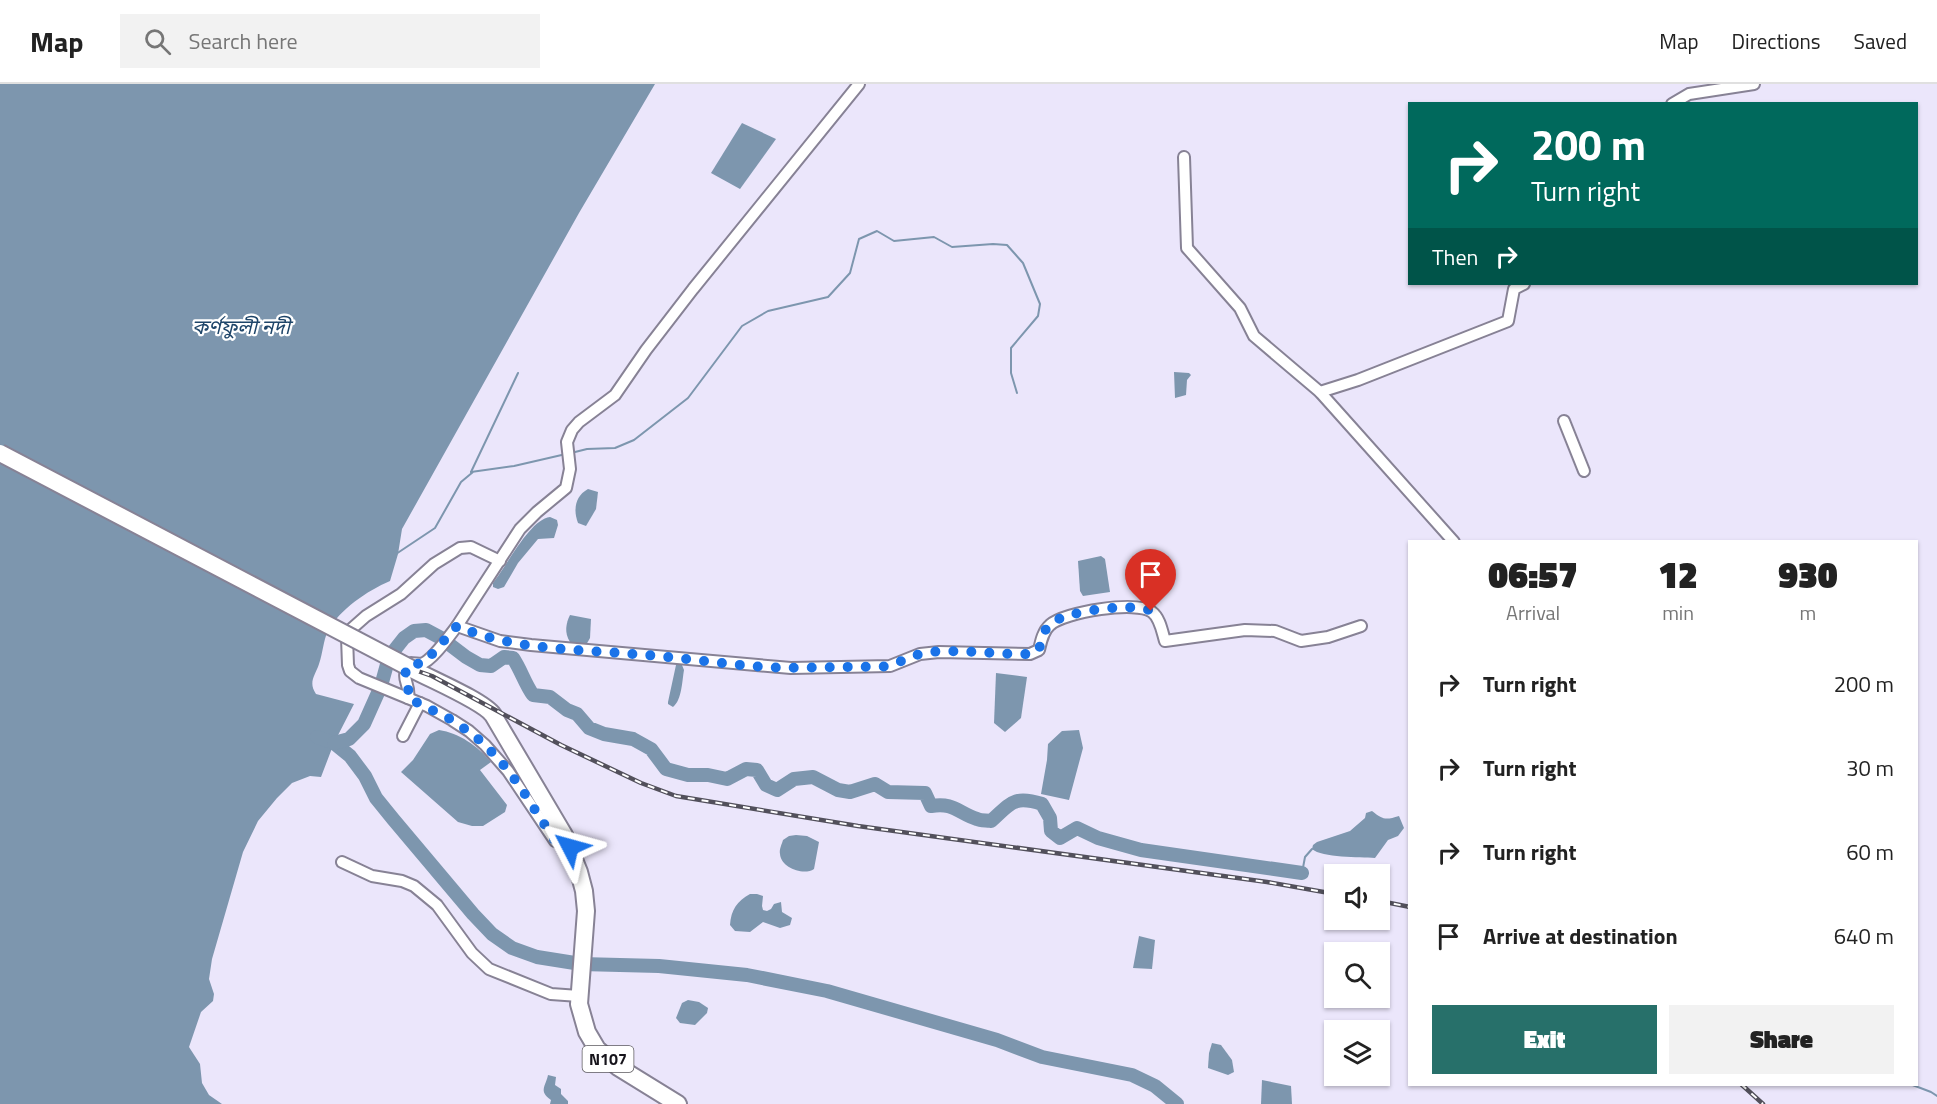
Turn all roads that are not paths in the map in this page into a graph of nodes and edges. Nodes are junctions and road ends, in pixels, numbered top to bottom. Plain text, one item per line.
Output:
1 (859, 84) edge
2 (1754, 84) edge
3 (1675, 102) edge
4 (1184, 157) dead end
5 (1522, 285) edge
6 (1320, 392) junction
7 (1564, 421) dead end
8 (0, 453) edge
9 (1584, 471) dead end
10 (1452, 540) edge
11 (500, 561) junction
12 (1360, 626) dead end
13 (454, 631) junction
14 (408, 698) junction
15 (420, 704) junction
16 (403, 736) dead end
17 (570, 847) junction
18 (342, 862) dead end
19 (579, 990) junction
20 (678, 1104) edge

1 - 11 street
2 - 3 street
4 - 6 street
5 - 6 street
6 - 10 street
7 - 9 street
8 - 17 highway, N107, bridge
11 - 13 street
11 - 14 street
12 - 13 street
13 - 14 street
14 - 15 street
15 - 16 street
15 - 17 street
17 - 19 highway, N107
18 - 19 street
19 - 20 highway, N107

